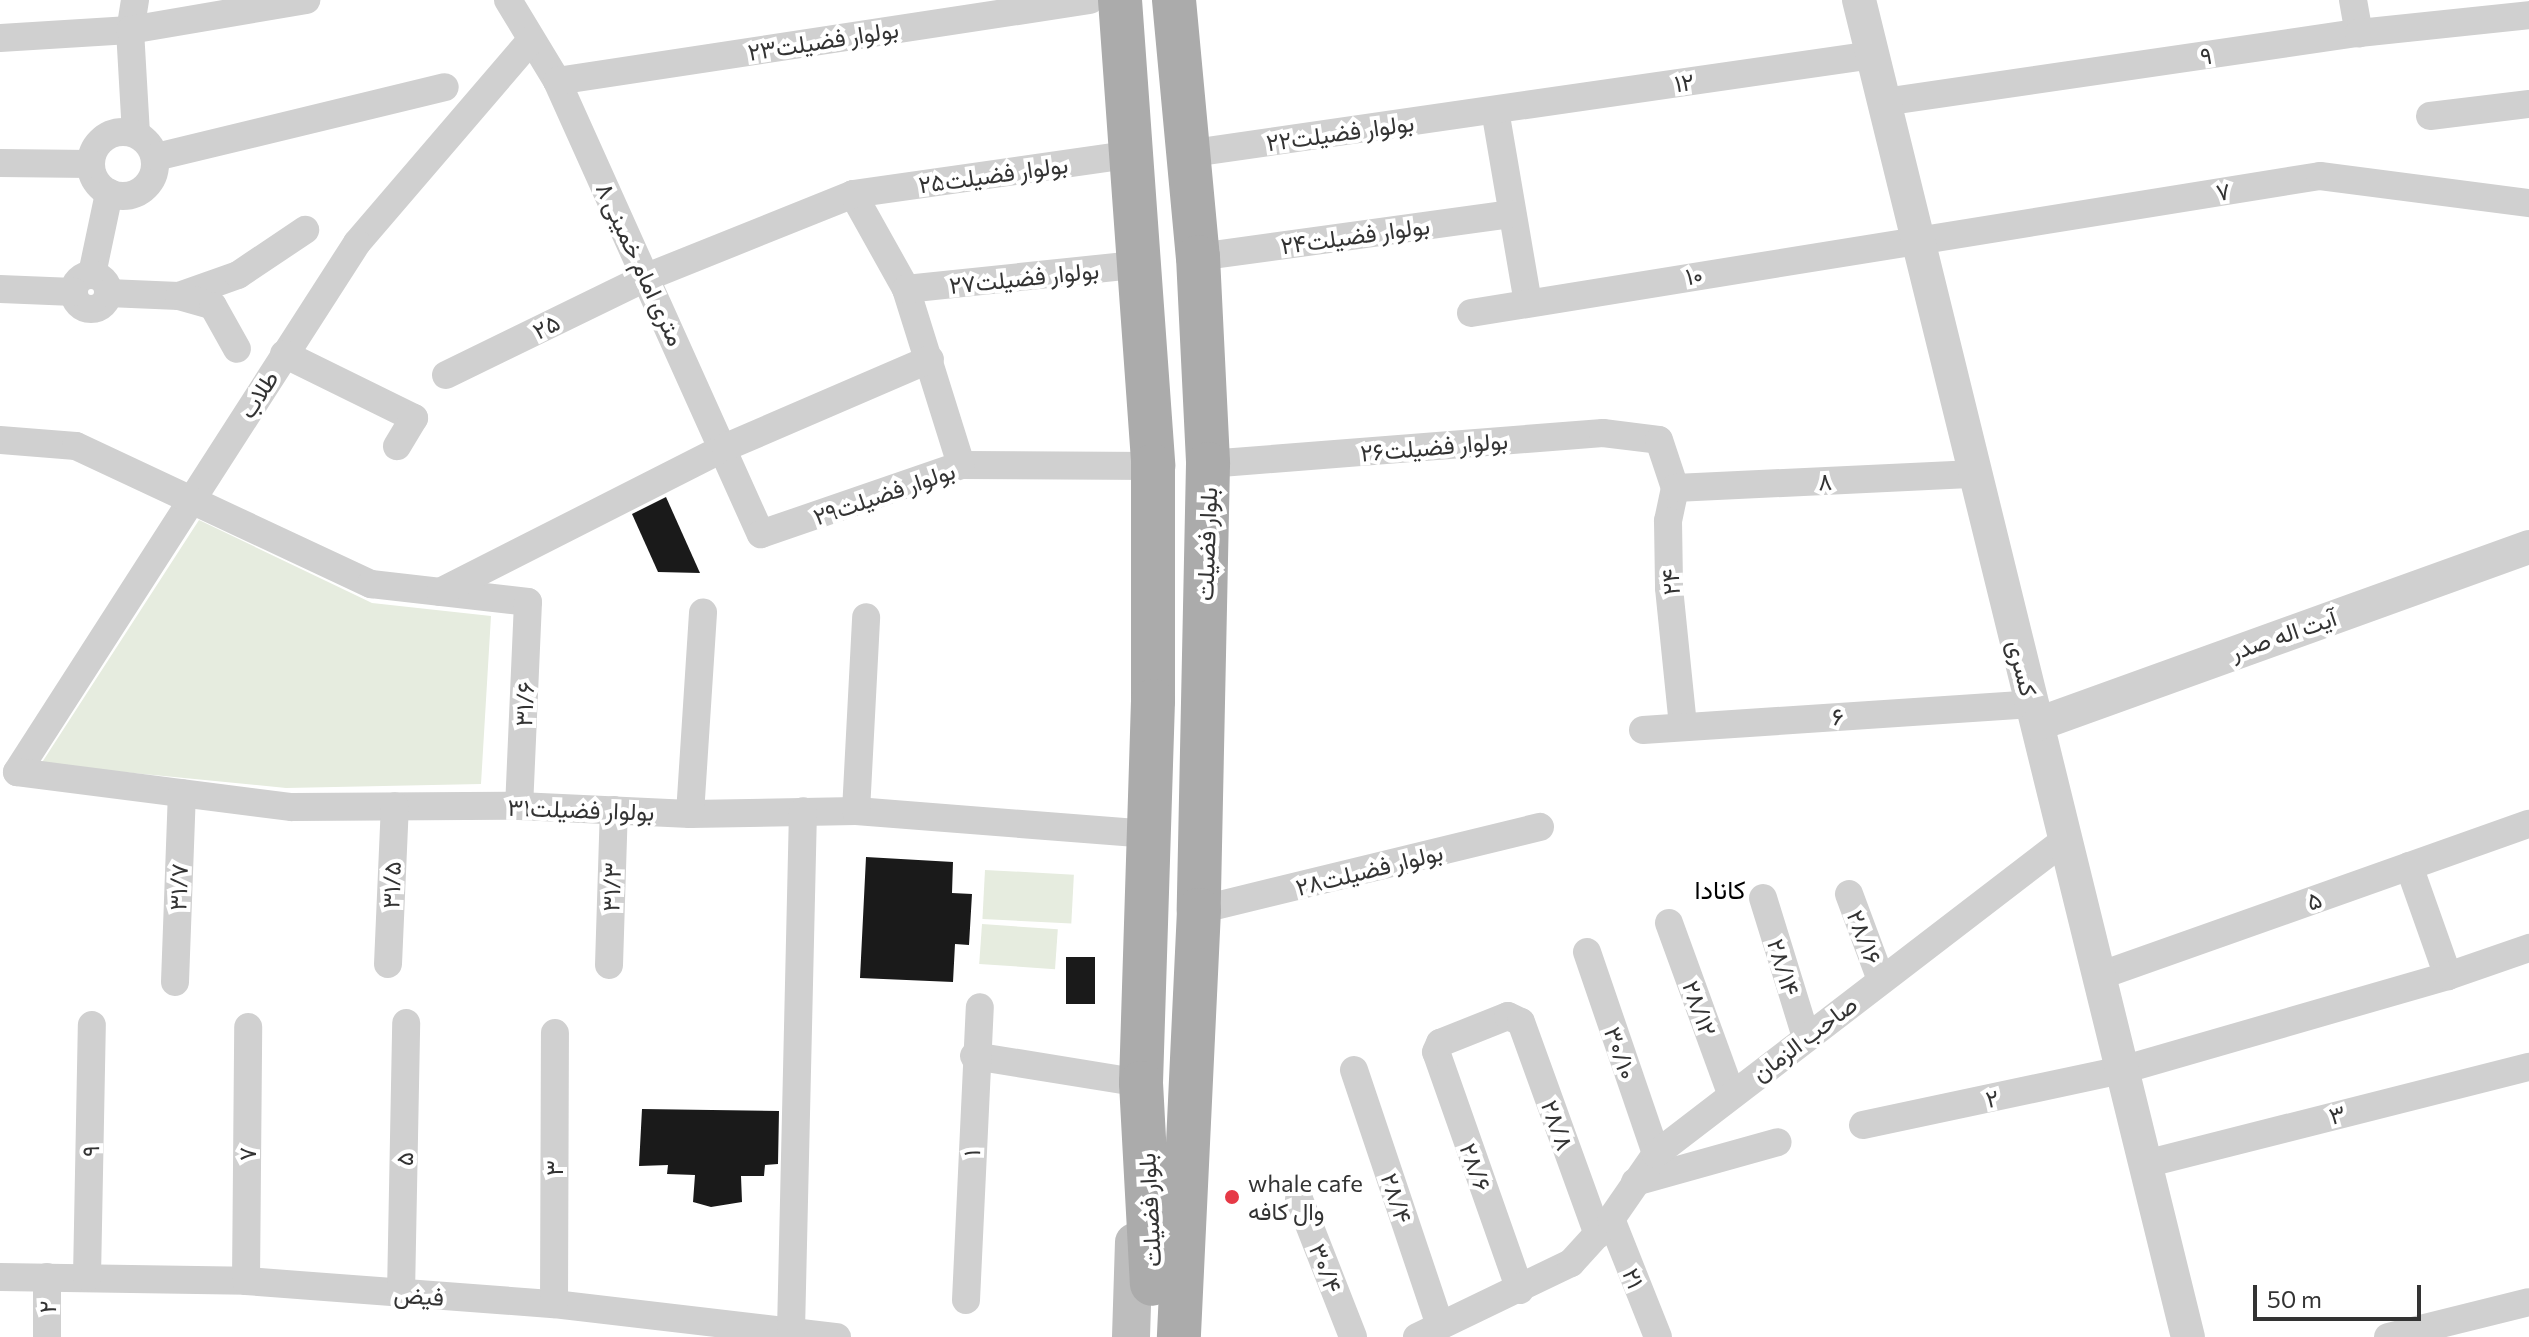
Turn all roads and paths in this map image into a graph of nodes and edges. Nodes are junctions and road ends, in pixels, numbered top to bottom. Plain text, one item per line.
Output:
1 (135, 0) edge
2 (306, 0) edge
3 (508, 0) edge
4 (1090, 0) edge
5 (1120, 0) edge
6 (1174, 0) edge
7 (1859, 0) edge
8 (2353, 0) edge
9 (2529, 15) edge
10 (130, 30) junction
11 (2359, 33) junction
12 (0, 38) edge
13 (531, 40) junction
14 (1872, 55) junction
15 (557, 81) junction
16 (445, 87) dead end
17 (1884, 102) junction
18 (2529, 104) edge
19 (1495, 110) junction
20 (2430, 116) dead end
21 (136, 134) junction
22 (1133, 154) junction
23 (1186, 154) junction
24 (156, 157) junction
25 (0, 163) edge
26 (91, 164) junction
27 (109, 193) junction
28 (853, 194) junction
29 (2529, 203) edge
30 (1512, 214) junction
31 (305, 230) dead end
32 (1917, 237) junction
33 (1198, 257) junction
34 (1143, 264) junction
35 (238, 275) junction
36 (647, 277) junction
37 (92, 286) junction
38 (0, 289) edge
39 (906, 289) junction
40 (179, 296) junction
41 (1528, 303) junction
42 (213, 306) junction
43 (1471, 313) dead end
44 (237, 349) dead end
45 (284, 354) junction
46 (930, 359) junction
47 (446, 375) dead end
48 (0, 440) edge
49 (1659, 440) joint
50 (397, 446) dead end
51 (726, 447) junction
52 (1208, 464) junction
53 (961, 465) junction
54 (1153, 466) junction
55 (1975, 474) junction
56 (1675, 488) junction
57 (192, 496) junction
58 (761, 534) joint
59 (2529, 547) edge
60 (440, 592) junction
61 (703, 612) dead end
62 (866, 617) dead end
63 (1153, 701) junction
64 (1202, 704) junction
65 (2035, 714) junction
66 (1683, 726) junction
67 (1643, 730) dead end
68 (17, 772) joint
69 (182, 793) junction
70 (395, 806) junction
71 (519, 806) junction
72 (614, 810) junction
73 (803, 811) junction
74 (856, 811) junction
75 (690, 814) junction
76 (2529, 824) edge
77 (1540, 827) dead end
78 (1146, 834) junction
79 (2065, 840) junction
80 (2409, 866) junction
81 (1849, 894) dead end
82 (1763, 898) dead end
83 (1199, 910) junction
84 (1669, 923) dead end
85 (2529, 948) edge
86 (1587, 952) dead end
87 (388, 964) dead end
88 (609, 965) dead end
89 (2099, 976) junction
90 (2448, 976) junction
91 (1881, 980) junction
92 (175, 982) dead end
93 (980, 1007) dead end
94 (406, 1023) dead end
95 (92, 1025) dead end
96 (248, 1027) dead end
97 (555, 1033) dead end
98 (1806, 1037) junction
99 (1440, 1043) joint
100 (974, 1056) junction
101 (2529, 1067) edge
102 (1354, 1070) dead end
103 (2122, 1070) junction
104 (1141, 1083) junction
105 (1191, 1090) junction
106 (1731, 1093) junction
107 (1863, 1125) dead end
108 (1778, 1142) dead end
109 (1656, 1154) junction
110 (2145, 1164) junction
111 (1635, 1182) junction
112 (1299, 1199) dead end
113 (1604, 1227) junction
114 (1166, 1251) junction
115 (0, 1277) edge
116 (47, 1277) junction
117 (87, 1277) junction
118 (246, 1281) junction
119 (1520, 1290) junction
120 (401, 1294) junction
121 (966, 1300) dead end
122 (2529, 1302) edge
123 (554, 1304) junction
124 (791, 1331) junction
125 (1428, 1331) edge
126 (47, 1337) edge
127 (837, 1337) edge
128 (1131, 1337) edge
129 (1152, 1337) edge
130 (1179, 1337) edge
131 (1201, 1337) edge
132 (1353, 1337) edge
133 (1658, 1337) edge
134 (2188, 1337) edge
135 (2388, 1337) edge

1 - 10 street
2 - 10 street
3 - 13 street, ۸ متری امام خمینی
4 - 15 street, بولوار فضیلت۲۳
5 - 22 main road, بلوار فضیلت
6 - 23 main road, بلوار فضیلت
7 - 14 street, کسری
8 - 11 street
9 - 11 street, ۹
10 - 12 street
10 - 21 street
11 - 17 street, ۹
13 - 15 street, ۸ متری امام خمینی
13 - 45 street, طلاب
14 - 17 street, کسری
14 - 19 street, ۱۲
15 - 36 street, ۸ متری امام خمینی
16 - 24 street
17 - 32 street, کسری
18 - 20 street
19 - 23 street, بولوار فضیلت۲۲
19 - 30 street
21 - 24 street
21 - 26 street
22 - 28 street, بولوار فضیلت۲۵
22 - 34 main road, بلوار فضیلت
23 - 33 main road, بلوار فضیلت
24 - 27 street
25 - 26 street
26 - 27 street
27 - 37 street
28 - 36 street, بولوار فضیلت۲۵
28 - 39 street
29 - 32 street, ۷
30 - 33 street, بولوار فضیلت۲۴
30 - 41 street
31 - 35 street
32 - 41 street, ۱۰
32 - 55 street, کسری
33 - 52 main road, بلوار فضیلت
34 - 39 street, بولوار فضیلت۲۷
34 - 54 main road, بلوار فضیلت
35 - 40 street
35 - 42 street
36 - 47 street, ۲۵
36 - 51 street, ۸ متری امام خمینی
37 - 38 street
37 - 40 street
39 - 46 street
40 - 42 street
41 - 43 street, ۱۰
42 - 44 street
45 - 50 street
45 - 57 street, طلاب
46 - 51 street
46 - 53 street
48 - 57 street
49 - 52 street, بولوار فضیلت۲۶
49 - 56 street, ۲۴
51 - 58 street, ۸ متری امام خمینی
51 - 60 street
52 - 64 main road, بلوار فضیلت
53 - 54 street, بولوار فضیلت۲۹
53 - 58 street, بولوار فضیلت۲۹
54 - 63 main road, بلوار فضیلت
55 - 56 street, ۸
55 - 65 street, کسری
56 - 66 street, ۲۴
57 - 60 street
57 - 68 street, طلاب
59 - 65 street, آیت اله صدر
60 - 71 street, ۳۱/۶
61 - 75 street
62 - 74 street
63 - 64 main road
63 - 78 main road, بلوار فضیلت
64 - 83 main road, بلوار فضیلت
65 - 66 street, ۶
65 - 79 street, کسری
66 - 67 street, ۶
68 - 69 street, بولوار فضیلت۳۱
69 - 70 street, بولوار فضیلت۳۱
69 - 92 street, ۳۱/۷
70 - 71 street, بولوار فضیلت۳۱
70 - 87 street, ۳۱/۵
71 - 72 street, بولوار فضیلت۳۱
72 - 75 street, بولوار فضیلت۳۱
72 - 88 street, ۳۱/۳
73 - 74 street, بولوار فضیلت۳۱
73 - 75 street, بولوار فضیلت۳۱
73 - 124 street
74 - 78 street, بولوار فضیلت۳۱
76 - 80 street, ۵
77 - 83 street, بولوار فضیلت۲۸
78 - 104 main road, بلوار فضیلت
79 - 89 street, کسری
79 - 91 street, صاحب الزمان
80 - 89 street, ۵
80 - 90 street
81 - 91 street, ۲۸/۱۶
82 - 98 street, ۲۸/۱۴
83 - 105 main road, بلوار فضیلت
84 - 106 street, ۲۸/۱۲
85 - 90 street, ۲
86 - 109 street, ۳۰/۱۰
89 - 103 street, کسری
90 - 103 street, ۲
91 - 98 street, صاحب الزمان
93 - 100 street, ۱
94 - 120 street, ۵
95 - 117 street, ۹
96 - 118 street, ۷
97 - 123 street, ۳
98 - 106 street, صاحب الزمان
99 - 113 street, ۲۸/۸
99 - 119 street, ۲۸/۶
100 - 104 street
100 - 121 street, ۱
101 - 110 street, ۳
102 - 125 street, ۲۸/۴
103 - 107 street, ۲
103 - 110 street, کسری
104 - 114 main road, بلوار فضیلت
104 - 128 main road, بلوار فضیلت
105 - 114 main road, بلوار فضیلت
105 - 131 main road, بلوار فضیلت
106 - 109 street, صاحب الزمان
108 - 111 street
109 - 111 street, صاحب الزمان
110 - 134 street, کسری
111 - 113 street, صاحب الزمان
112 - 132 street, ۳۰/۴
113 - 119 street, صاحب الزمان
113 - 133 street, ۲۱
114 - 129 main road, بلوار فضیلت
114 - 130 main road, بلوار فضیلت
115 - 116 street, فیض
116 - 117 street, فیض
116 - 126 street, ۲
117 - 118 street, فیض
118 - 120 street, فیض
119 - 125 street, صاحب الزمان
120 - 123 street, فیض
122 - 135 street
123 - 124 street, فیض
124 - 127 street, فیض

